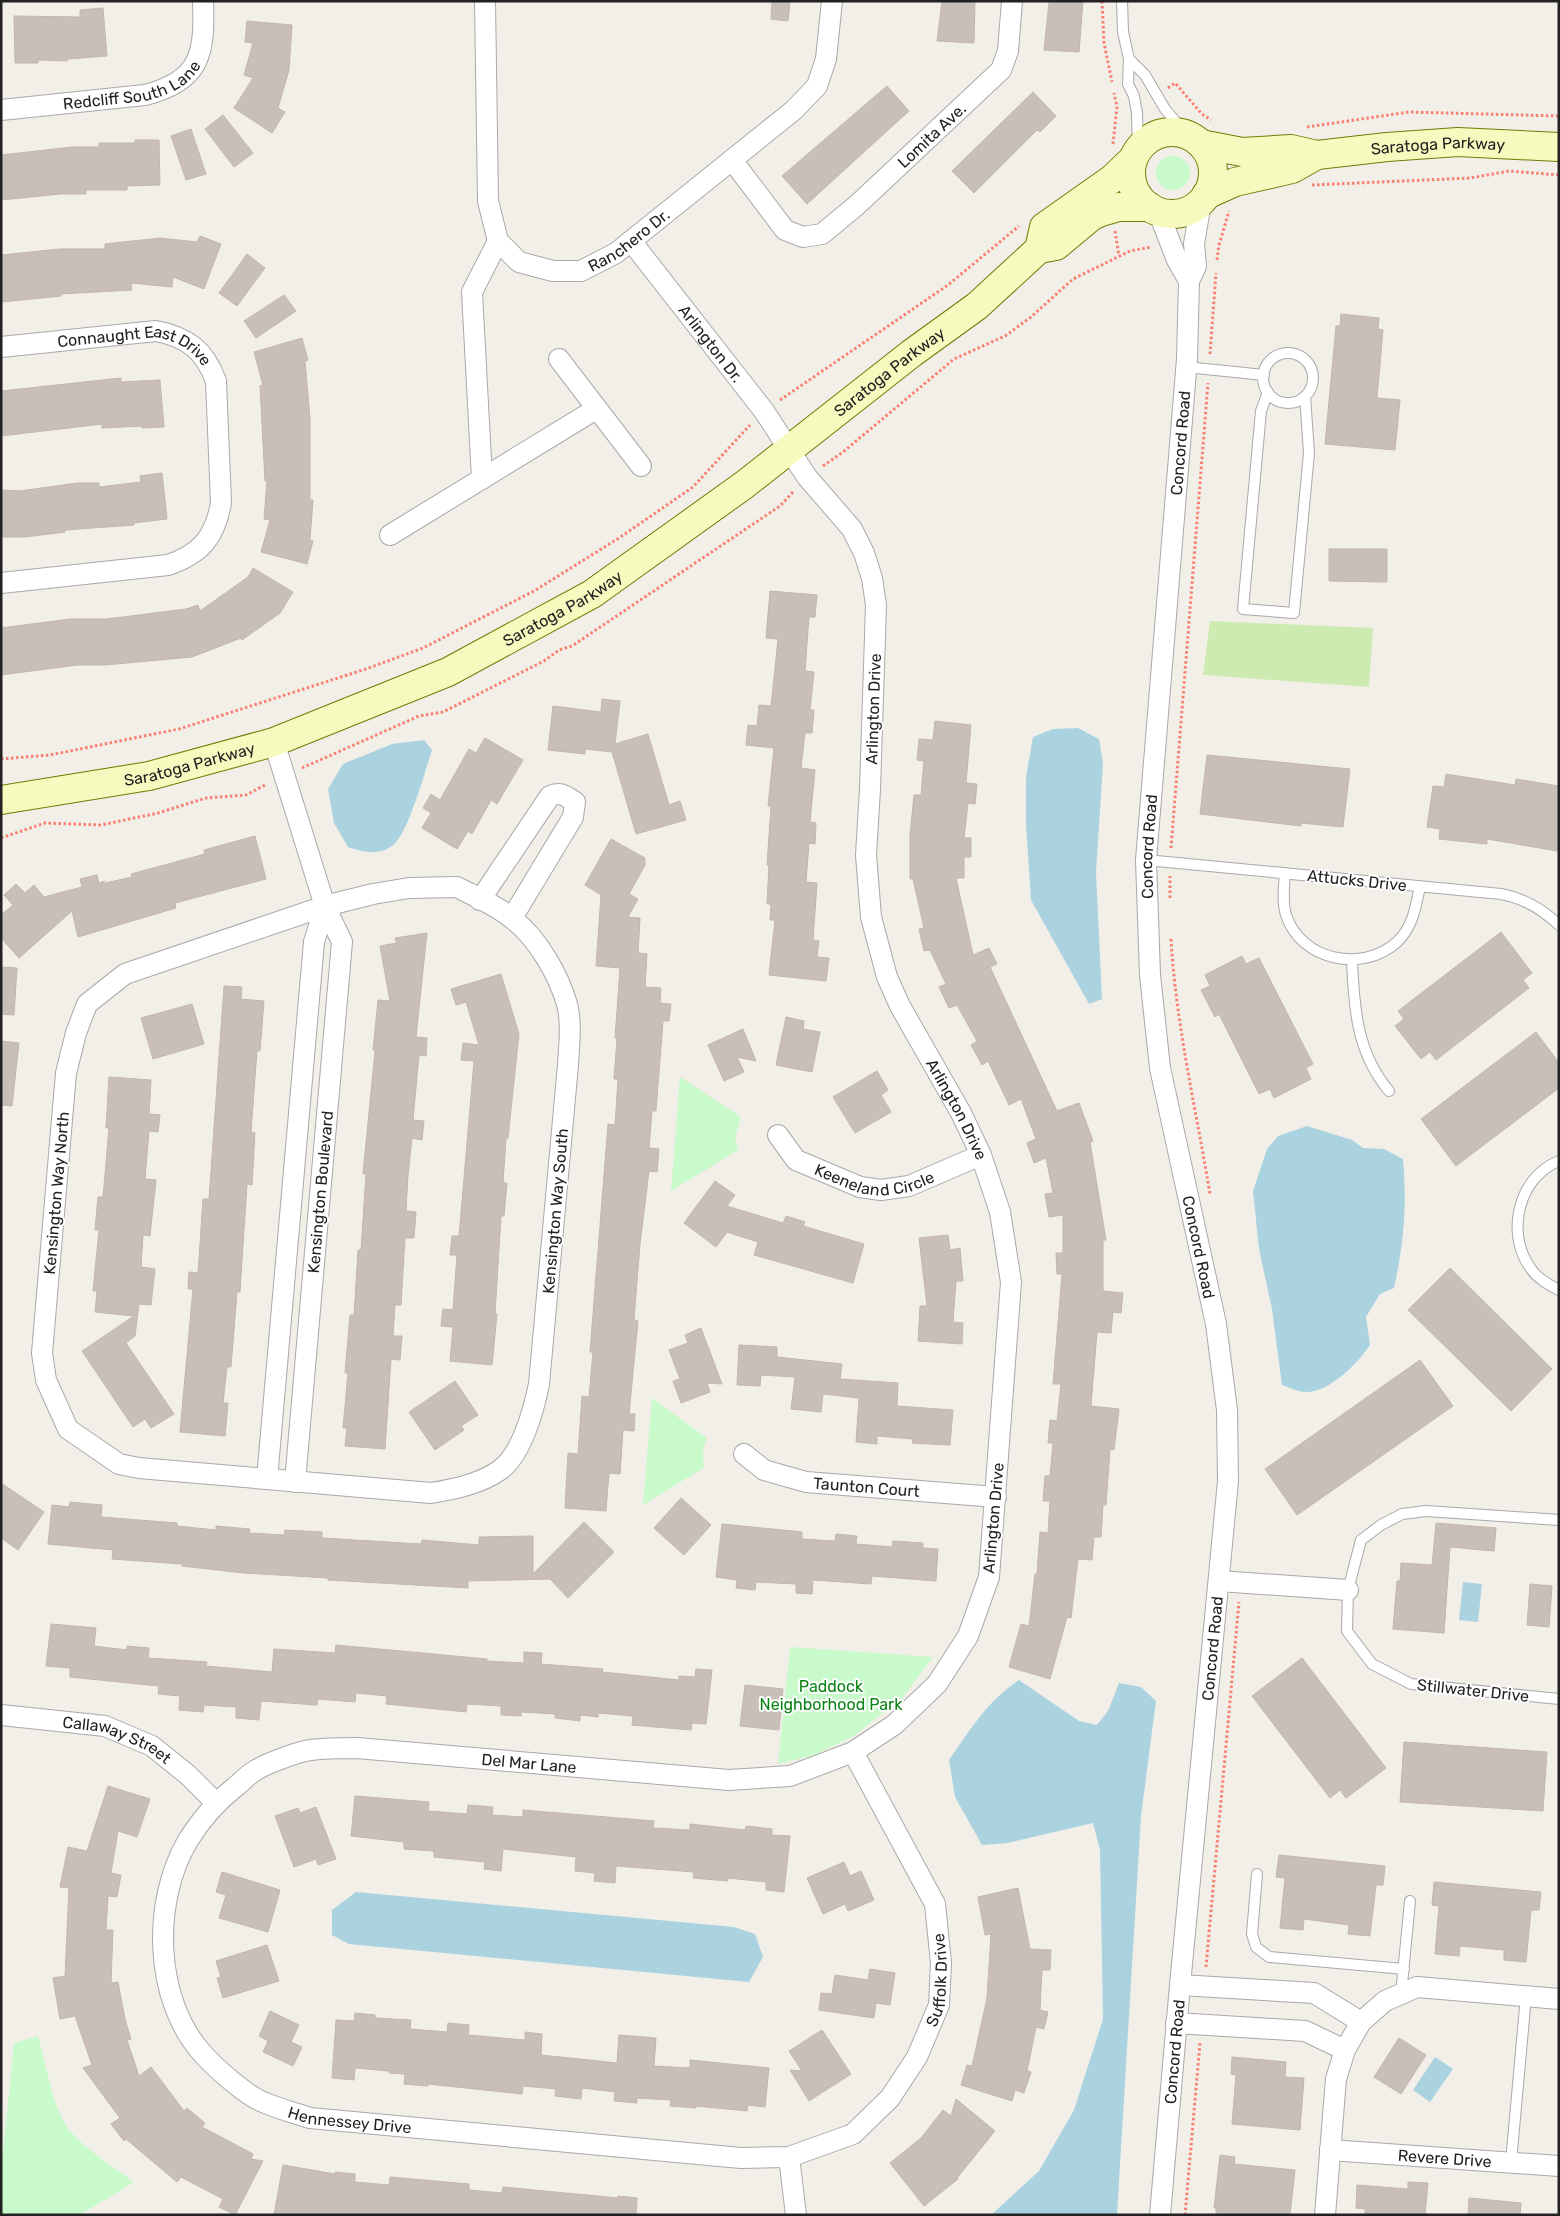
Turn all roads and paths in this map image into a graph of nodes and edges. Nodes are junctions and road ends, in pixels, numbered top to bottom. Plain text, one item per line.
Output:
1 (203, 1) edge
2 (485, 1) edge
3 (832, 1) edge
4 (1012, 1) edge
5 (1102, 1) edge
6 (1122, 1) edge
7 (1129, 59) junction
8 (1176, 83) dead end
9 (1117, 107) dead end
10 (1, 110) edge
11 (1559, 116) edge
12 (1218, 123) dead end
13 (1305, 127) dead end
14 (1193, 139) junction
15 (1559, 147) edge
16 (1135, 155) junction
17 (1316, 155) junction
18 (732, 160) junction
19 (1559, 175) edge
20 (1307, 186) dead end
21 (1203, 199) junction
22 (1230, 208) dead end
23 (1154, 209) junction
24 (631, 241) junction
25 (498, 242) junction
26 (1212, 245) dead end
27 (1039, 249) junction
28 (1190, 281) junction
29 (948, 285) dead end
30 (1, 346) edge
31 (559, 358) dead end
32 (1186, 367) junction
33 (1264, 375) junction
34 (1268, 392) junction
35 (1305, 396) junction
36 (596, 409) junction
37 (764, 411) junction
38 (788, 448) junction
39 (641, 466) dead end
40 (482, 479) junction
41 (390, 535) dead end
42 (1, 583) edge
43 (274, 742) junction
44 (1, 759) edge
45 (1, 800) edge
46 (1146, 860) junction
47 (1285, 873) junction
48 (1420, 886) junction
49 (480, 900) junction
50 (325, 906) junction
51 (512, 918) junction
52 (1559, 925) edge
53 (1352, 961) junction
54 (1388, 1091) dead end
55 (778, 1135) dead end
56 (981, 1155) junction
57 (1559, 1161) edge
58 (1559, 1290) edge
59 (744, 1454) dead end
60 (267, 1479) junction
61 (295, 1482) junction
62 (996, 1498) junction
63 (1559, 1520) edge
64 (1219, 1581) junction
65 (1348, 1590) junction
66 (1559, 1699) edge
67 (1, 1716) edge
68 (853, 1752) junction
69 (216, 1803) junction
70 (1257, 1874) dead end
71 (1410, 1901) dead end
72 (1404, 1969) junction
73 (1180, 1985) junction
74 (1402, 1994) junction
75 (1526, 1996) junction
76 (1559, 1998) edge
77 (1361, 2022) junction
78 (1176, 2023) junction
79 (1345, 2050) junction
80 (1330, 2150) junction
81 (789, 2157) junction
82 (1511, 2162) junction
83 (1559, 2166) edge
84 (796, 2215) edge
85 (1160, 2215) edge
86 (1324, 2215) edge

1 - 10 street, Redcliff South Lane
2 - 25 street
3 - 18 street, Ranchero Dr.
4 - 18 street, Lomita Ave.
5 - 9 path
6 - 7 lane
7 - 14 lane
7 - 16 lane
8 - 12 path
11 - 13 path
14 - 16 street
14 - 17 street, Saratoga Parkway
14 - 21 street
15 - 17 street, Saratoga Parkway
16 - 23 street
16 - 27 street
17 - 21 street, Saratoga Parkway
18 - 24 street, Ranchero Dr.
19 - 20 path
21 - 23 street
21 - 28 street, Concord Road
22 - 26 path
23 - 27 street, Saratoga Parkway
23 - 28 street
24 - 25 street, Ranchero Dr.
24 - 37 street, Arlington Dr.
25 - 40 street
27 - 38 street, Saratoga Parkway
28 - 32 street, Concord Road
29 - 37 path
30 - 42 street, Connaught East Drive
31 - 36 street
32 - 33 lane
32 - 46 street, Concord Road
33 - 34 lane
33 - 35 lane
34 - 35 lane
34 - 35 lane
36 - 39 street
36 - 40 street
37 - 38 street, Arlington Dr.
37 - 44 path
38 - 43 street, Saratoga Parkway
38 - 56 street, Arlington Drive
40 - 41 street
43 - 45 street, Saratoga Parkway
43 - 50 street, Kensington Boulevard
46 - 47 lane, Attucks Drive
46 - 64 street, Concord Road
47 - 48 lane, Attucks Drive
47 - 53 lane
48 - 52 lane, Attucks Drive
48 - 53 lane
49 - 50 street, Kensington Way South
49 - 51 street, Kensington Way South
49 - 51 street
50 - 60 street, Kensington Boulevard
50 - 60 street, Kensington Way North
50 - 61 street, Kensington Boulevard
51 - 61 street, Kensington Way South
53 - 54 lane
55 - 56 street, Keeneland Circle
56 - 62 street, Arlington Drive
57 - 58 lane
59 - 62 street, Taunton Court
60 - 61 street, Kensington Way South
62 - 68 street, Arlington Drive
63 - 65 lane, Stillwater Drive
64 - 65 street
64 - 73 street, Concord Road
65 - 66 lane, Stillwater Drive
67 - 69 street, Callaway Street
68 - 69 street, Del Mar Lane
68 - 81 street, Suffolk Drive
69 - 81 street, Hennessey Drive
70 - 72 lane
71 - 72 lane
72 - 74 lane
73 - 77 street
73 - 78 street, Concord Road
74 - 75 street
74 - 77 street
75 - 76 street
75 - 82 lane
77 - 79 street
78 - 79 street
78 - 85 street, Concord Road
79 - 80 street
80 - 82 street, Revere Drive
80 - 86 street
81 - 84 street
82 - 83 street, Revere Drive

